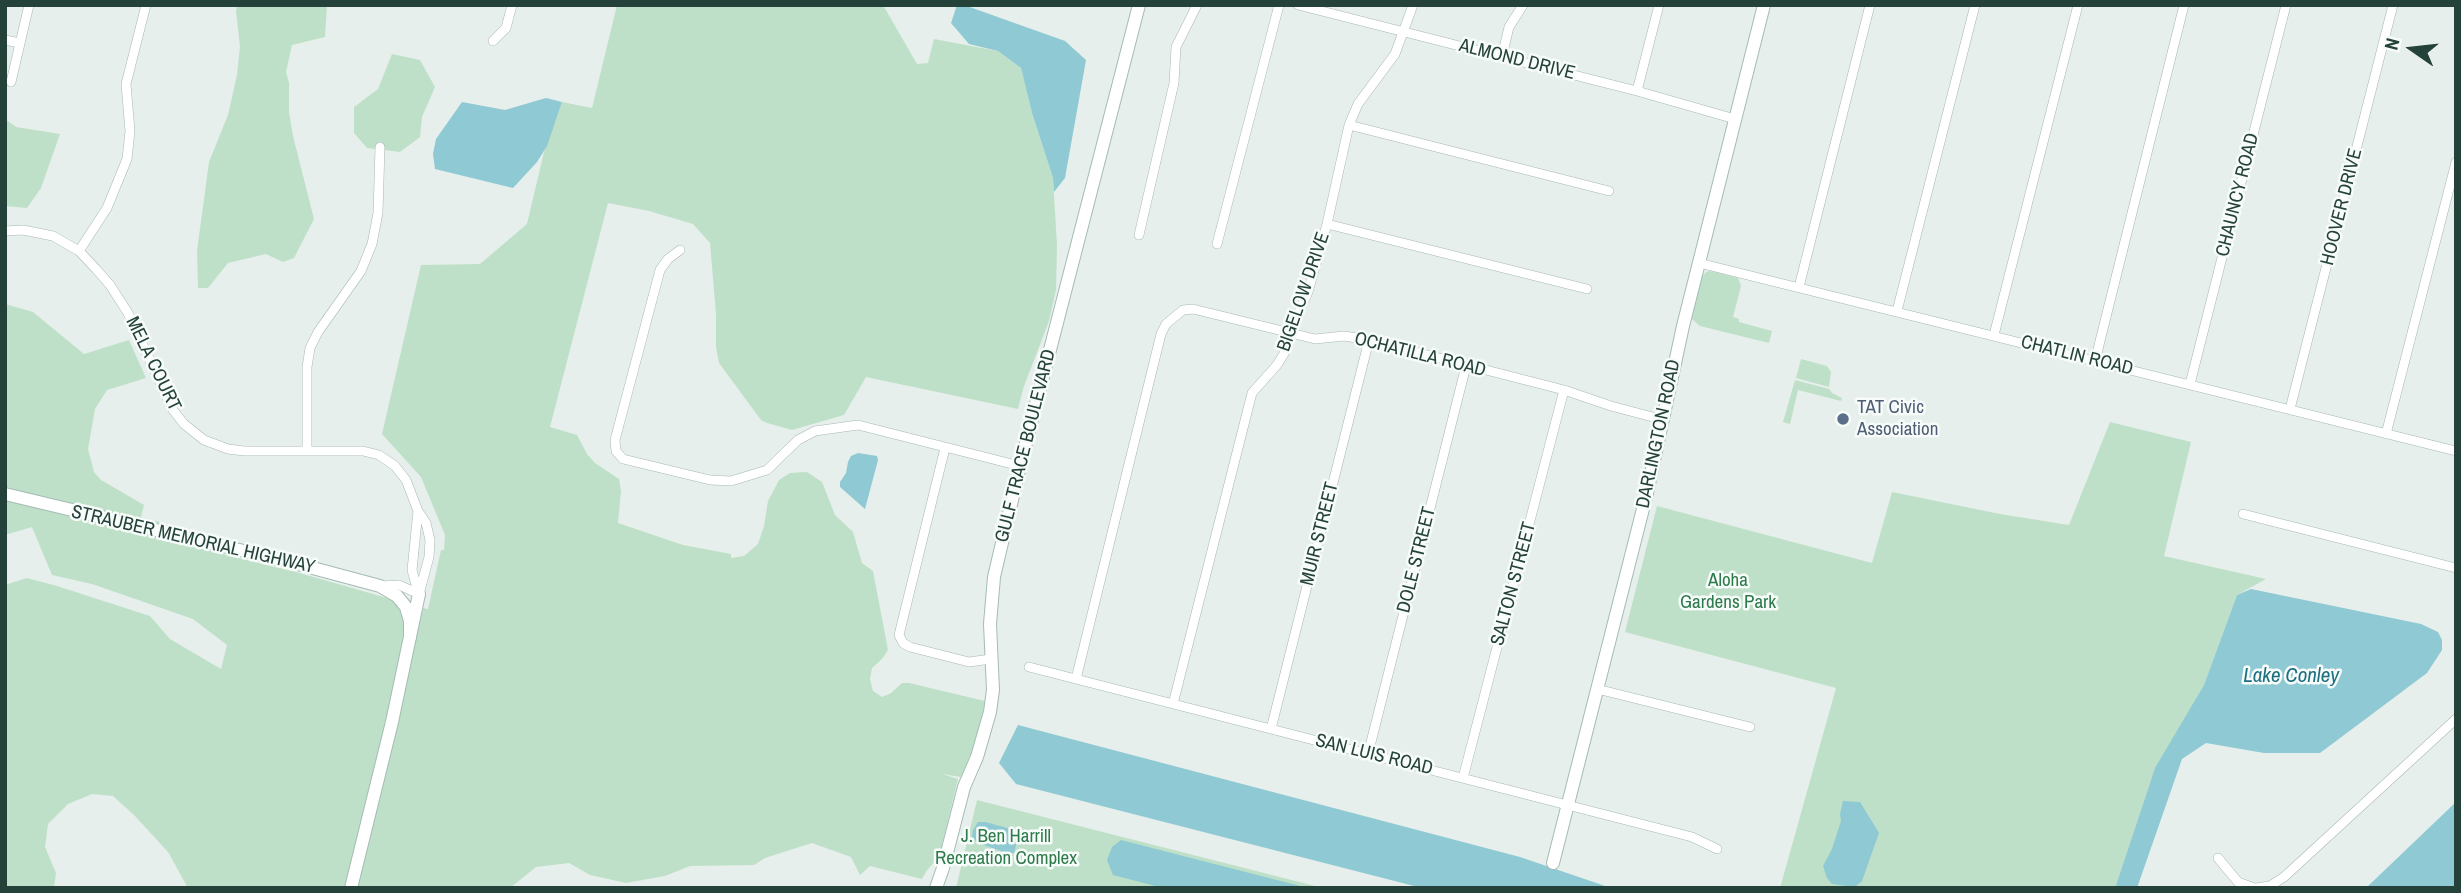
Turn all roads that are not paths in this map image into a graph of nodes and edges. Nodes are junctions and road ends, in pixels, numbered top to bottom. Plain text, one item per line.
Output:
1 (29, 5) edge
2 (146, 5) edge
3 (512, 5) edge
4 (1139, 5) edge
5 (1197, 5) edge
6 (1279, 5) edge
7 (1298, 5) edge
8 (1413, 5) edge
9 (1523, 5) edge
10 (1659, 5) edge
11 (1764, 5) edge
12 (1870, 5) edge
13 (1975, 5) edge
14 (2078, 5) edge
15 (2184, 5) edge
16 (2286, 5) edge
17 (2393, 5) edge
18 (1405, 32) junction
19 (5, 40) edge
20 (493, 41) dead end
21 (20, 43) junction
22 (1502, 56) junction
23 (11, 82) dead end
24 (1637, 91) junction
25 (1735, 119) junction
26 (1349, 125) junction
27 (380, 147) dead end
28 (2456, 162) edge
29 (1609, 191) dead end
30 (1327, 224) junction
31 (5, 231) edge
32 (1139, 235) dead end
33 (1217, 244) dead end
34 (680, 250) dead end
35 (79, 251) junction
36 (1699, 263) junction
37 (1799, 287) junction
38 (1587, 289) dead end
39 (1897, 311) junction
40 (1289, 333) junction
41 (1994, 335) junction
42 (1369, 340) junction
43 (2095, 361) junction
44 (1466, 366) junction
45 (2190, 384) junction
46 (1564, 390) junction
47 (2290, 409) junction
48 (1664, 419) junction
49 (2386, 433) junction
50 (945, 448) junction
51 (307, 451) junction
52 (2456, 451) edge
53 (1020, 466) junction
54 (5, 494) edge
55 (418, 511) junction
56 (2243, 514) dead end
57 (2456, 568) edge
58 (412, 570) junction
59 (399, 584) junction
60 (380, 586) junction
61 (419, 594) junction
62 (411, 638) junction
63 (991, 659) junction
64 (1029, 667) dead end
65 (1076, 679) junction
66 (1597, 689) junction
67 (1173, 704) junction
68 (2456, 719) edge
69 (1750, 727) dead end
70 (1271, 729) junction
71 (1368, 754) junction
72 (1463, 778) junction
73 (1567, 805) junction
74 (1717, 849) dead end
75 (2218, 858) dead end
76 (1553, 863) dead end
77 (351, 888) edge
78 (936, 888) edge
79 (2255, 888) edge

1 - 21 street
2 - 35 street
3 - 20 street
4 - 53 street, GULF TRACE BOULEVARD
5 - 32 street
6 - 33 street
7 - 18 street, ALMOND DRIVE
8 - 18 street, BIGELOW DRIVE
9 - 22 street
10 - 24 street
11 - 25 street, DARLINGTON ROAD
12 - 37 street
13 - 39 street
14 - 41 street
15 - 43 street
16 - 45 street, CHAUNCY ROAD
17 - 47 street, HOOVER DRIVE
18 - 22 street, ALMOND DRIVE
18 - 26 street, BIGELOW DRIVE
19 - 21 street
21 - 23 street
22 - 24 street, ALMOND DRIVE
24 - 25 street, ALMOND DRIVE
25 - 36 street, DARLINGTON ROAD
26 - 29 street
26 - 30 street, BIGELOW DRIVE
27 - 51 street
28 - 49 street
30 - 38 street
30 - 40 street, BIGELOW DRIVE
31 - 35 street, MELA COURT
34 - 50 street
35 - 51 street, MELA COURT
36 - 37 street, CHATLIN ROAD
36 - 48 street, DARLINGTON ROAD
37 - 39 street, CHATLIN ROAD
39 - 41 street, CHATLIN ROAD
40 - 42 street, OCHATILLA ROAD
40 - 65 street, OCHATILLA ROAD
40 - 67 street, BIGELOW DRIVE
41 - 43 street, CHATLIN ROAD
42 - 44 street, OCHATILLA ROAD
42 - 70 street, MUIR STREET
43 - 45 street, CHATLIN ROAD
44 - 46 street, OCHATILLA ROAD
44 - 71 street, DOLE STREET
45 - 47 street, CHATLIN ROAD
46 - 48 street, OCHATILLA ROAD
46 - 72 street, SALTON STREET
47 - 49 street, CHATLIN ROAD
48 - 66 street, DARLINGTON ROAD
49 - 52 street, CHATLIN ROAD
50 - 53 street
50 - 63 street
51 - 55 street, MELA COURT
53 - 63 street, GULF TRACE BOULEVARD
54 - 60 street, STRAUBER MEMORIAL HIGHWAY
55 - 58 street, MELA COURT
55 - 61 street, MELA COURT
56 - 57 street
58 - 59 street
58 - 61 street, MELA COURT
59 - 60 street, STRAUBER MEMORIAL HIGHWAY
59 - 61 street
60 - 62 street, STRAUBER MEMORIAL HIGHWAY
61 - 62 street, STRAUBER MEMORIAL HIGHWAY
62 - 77 street, STRAUBER MEMORIAL HIGHWAY
63 - 78 street, GULF TRACE BOULEVARD
64 - 65 street, SAN LUIS ROAD
65 - 67 street, SAN LUIS ROAD
66 - 69 street
66 - 73 street, DARLINGTON ROAD
67 - 70 street, SAN LUIS ROAD
68 - 79 street
70 - 71 street, SAN LUIS ROAD
71 - 72 street, SAN LUIS ROAD
72 - 73 street, SAN LUIS ROAD
73 - 74 street, SAN LUIS ROAD
73 - 76 street, DARLINGTON ROAD
75 - 79 street

